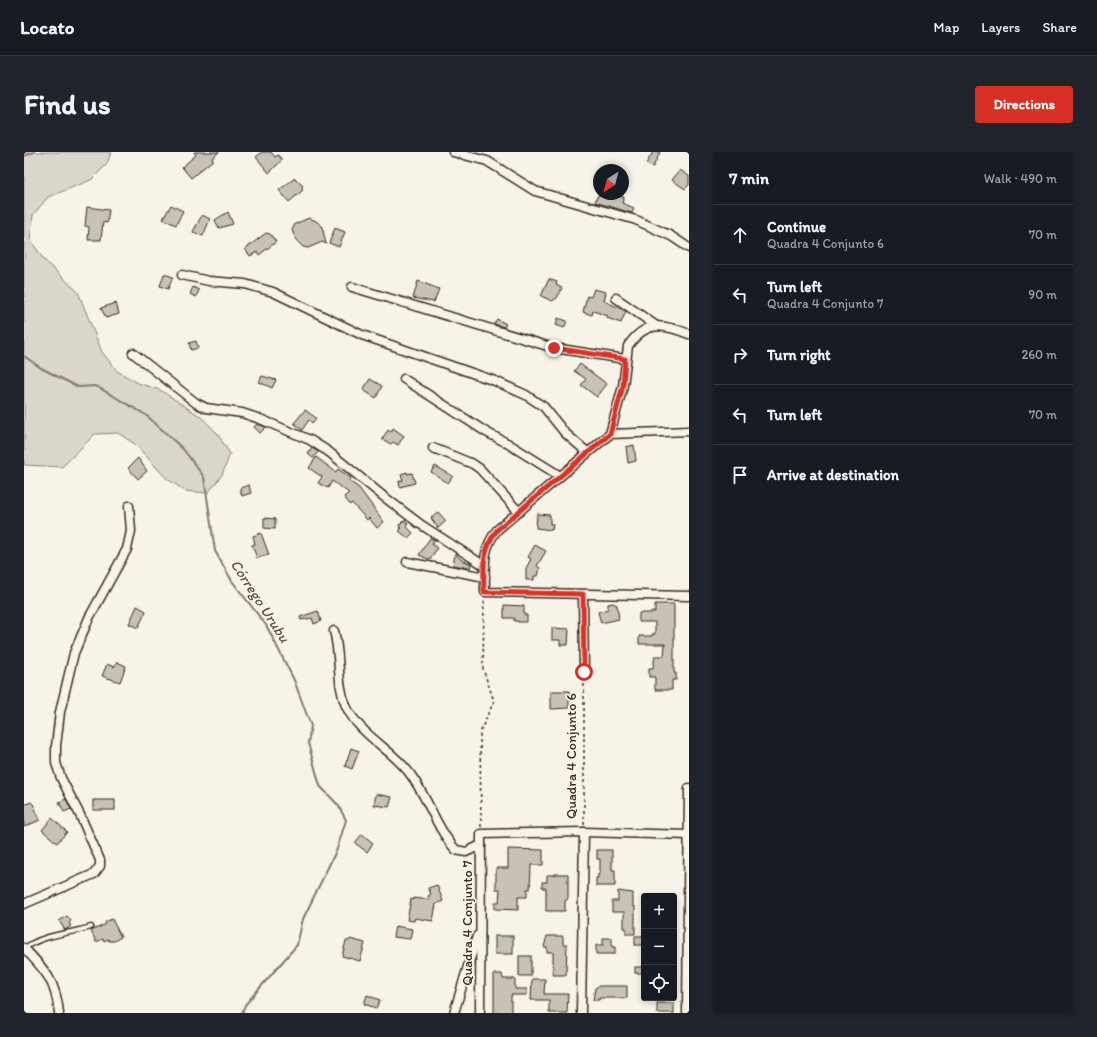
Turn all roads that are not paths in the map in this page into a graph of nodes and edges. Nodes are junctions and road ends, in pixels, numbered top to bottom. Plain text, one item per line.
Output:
1 (453, 152) edge
2 (689, 248) edge
3 (182, 275) dead end
4 (352, 287) dead end
5 (616, 298) dead end
6 (655, 325) junction
7 (689, 334) edge
8 (133, 353) dead end
9 (625, 359) junction
10 (404, 379) dead end
11 (689, 431) edge
12 (610, 434) junction
13 (433, 448) dead end
14 (587, 452) junction
15 (560, 476) junction
16 (129, 506) dead end
17 (519, 512) junction
18 (407, 562) dead end
19 (484, 566) junction
20 (484, 577) junction
21 (583, 594) junction
22 (689, 596) edge
23 (334, 631) dead end
24 (584, 672) road end
25 (689, 788) edge
26 (584, 832) junction
27 (688, 834) edge
28 (481, 846) junction
29 (24, 904) edge
30 (91, 927) dead end
31 (480, 928) junction
32 (24, 948) edge
33 (59, 1013) edge
34 (454, 1013) edge
35 (480, 1013) edge
36 (581, 1013) edge
37 (687, 1013) edge

1 - 2 street
3 - 14 street
4 - 9 street
5 - 6 street
6 - 7 street
6 - 9 street
8 - 19 street
9 - 12 street
10 - 15 street
11 - 12 street
12 - 14 street
13 - 17 street
14 - 15 street
15 - 17 street
16 - 29 street
17 - 19 street
18 - 20 street
19 - 20 street
20 - 21 street
21 - 22 street
21 - 24 street
23 - 28 street
25 - 27 street
26 - 27 street, Quadra 4 Conjunto 6
26 - 28 street, Quadra 4 Conjunto 7
26 - 36 street, Quadra 4 Conjunto 6
27 - 37 street
28 - 31 street, Quadra 4 Conjunto 7
30 - 32 lane
31 - 34 street
31 - 35 street, Quadra 4 Conjunto 7
32 - 33 street

